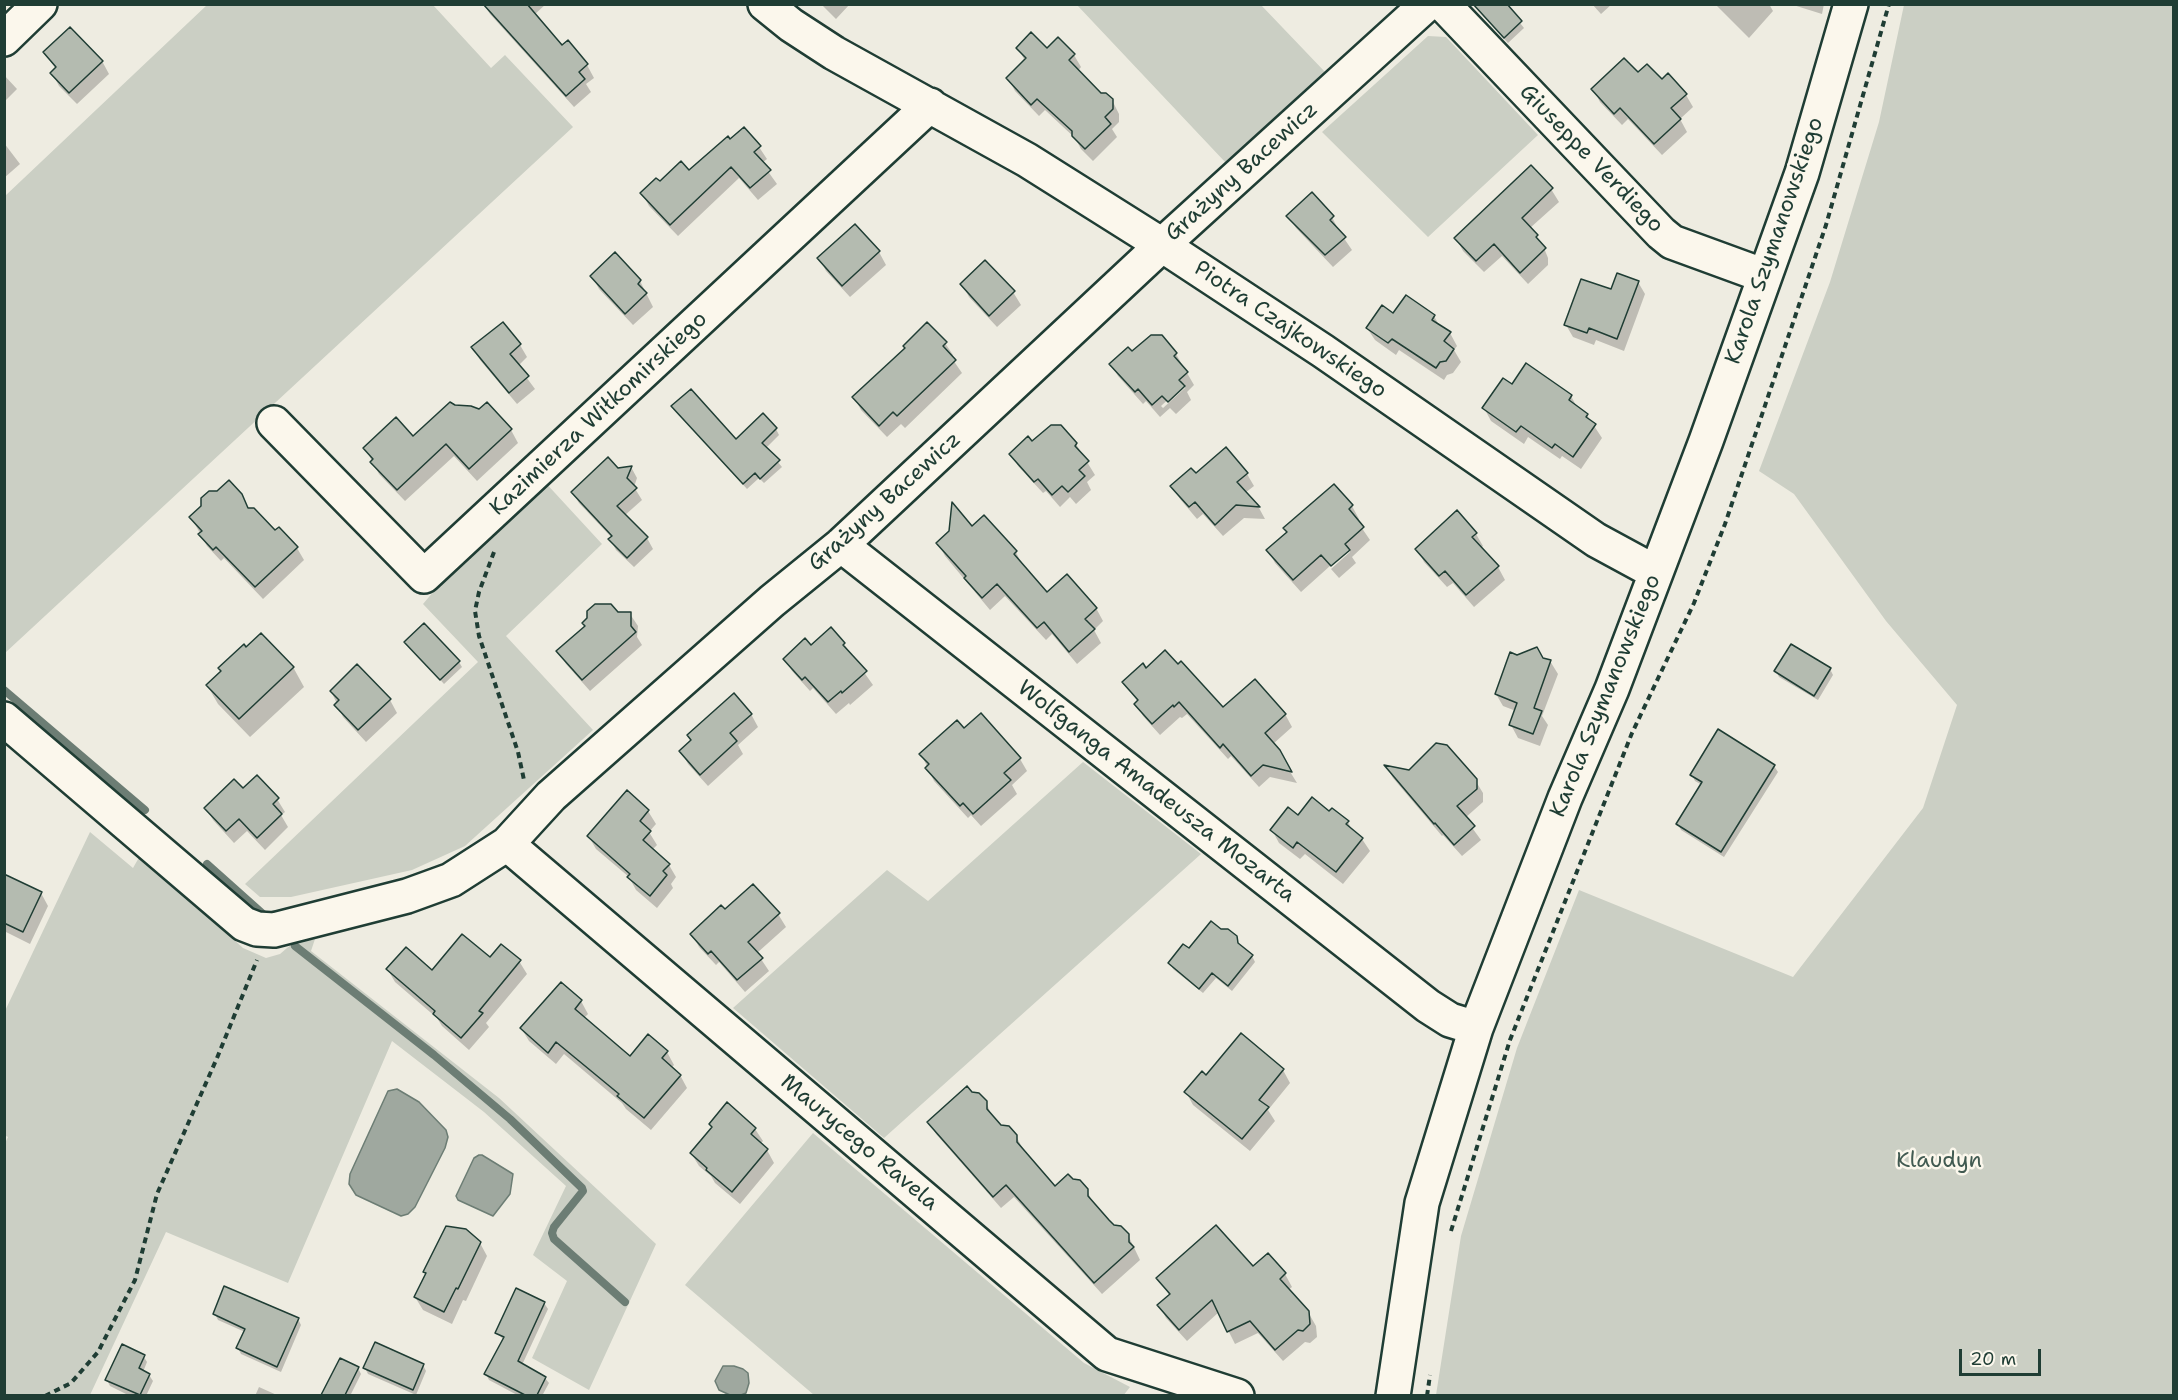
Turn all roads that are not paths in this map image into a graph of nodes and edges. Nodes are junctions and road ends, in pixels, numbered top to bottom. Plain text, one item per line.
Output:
1 (40, 4) edge
2 (765, 4) edge
3 (1427, 4) edge
4 (1443, 4) edge
5 (1851, 4) edge
6 (4, 39) edge
7 (930, 105) junction
8 (1162, 245) junction
9 (1764, 276) junction
10 (274, 423) dead end
11 (841, 545) junction
12 (1655, 572) junction
13 (4, 719) edge
14 (507, 844) junction
15 (1476, 1028) junction
16 (1237, 1395) edge
17 (1393, 1395) edge

1 - 6 street
2 - 7 street, Piotra Czajkowskiego
3 - 8 street, Grażyny Bacewicz
4 - 9 street, Giuseppe Verdiego
5 - 9 street, Karola Szymanowskiego
7 - 8 street, Piotra Czajkowskiego
7 - 10 street, Kazimierza Wiłkomirskiego
8 - 11 street, Grażyny Bacewicz
8 - 12 street, Piotra Czajkowskiego
9 - 12 street, Karola Szymanowskiego
11 - 14 street, Grażyny Bacewicz
11 - 15 street, Wolfganga Amadeusza Mozarta
12 - 15 street, Karola Szymanowskiego
13 - 14 street, Grażyny Bacewicz
14 - 16 street, Maurycego Ravela
15 - 17 street, Karola Szymanowskiego

